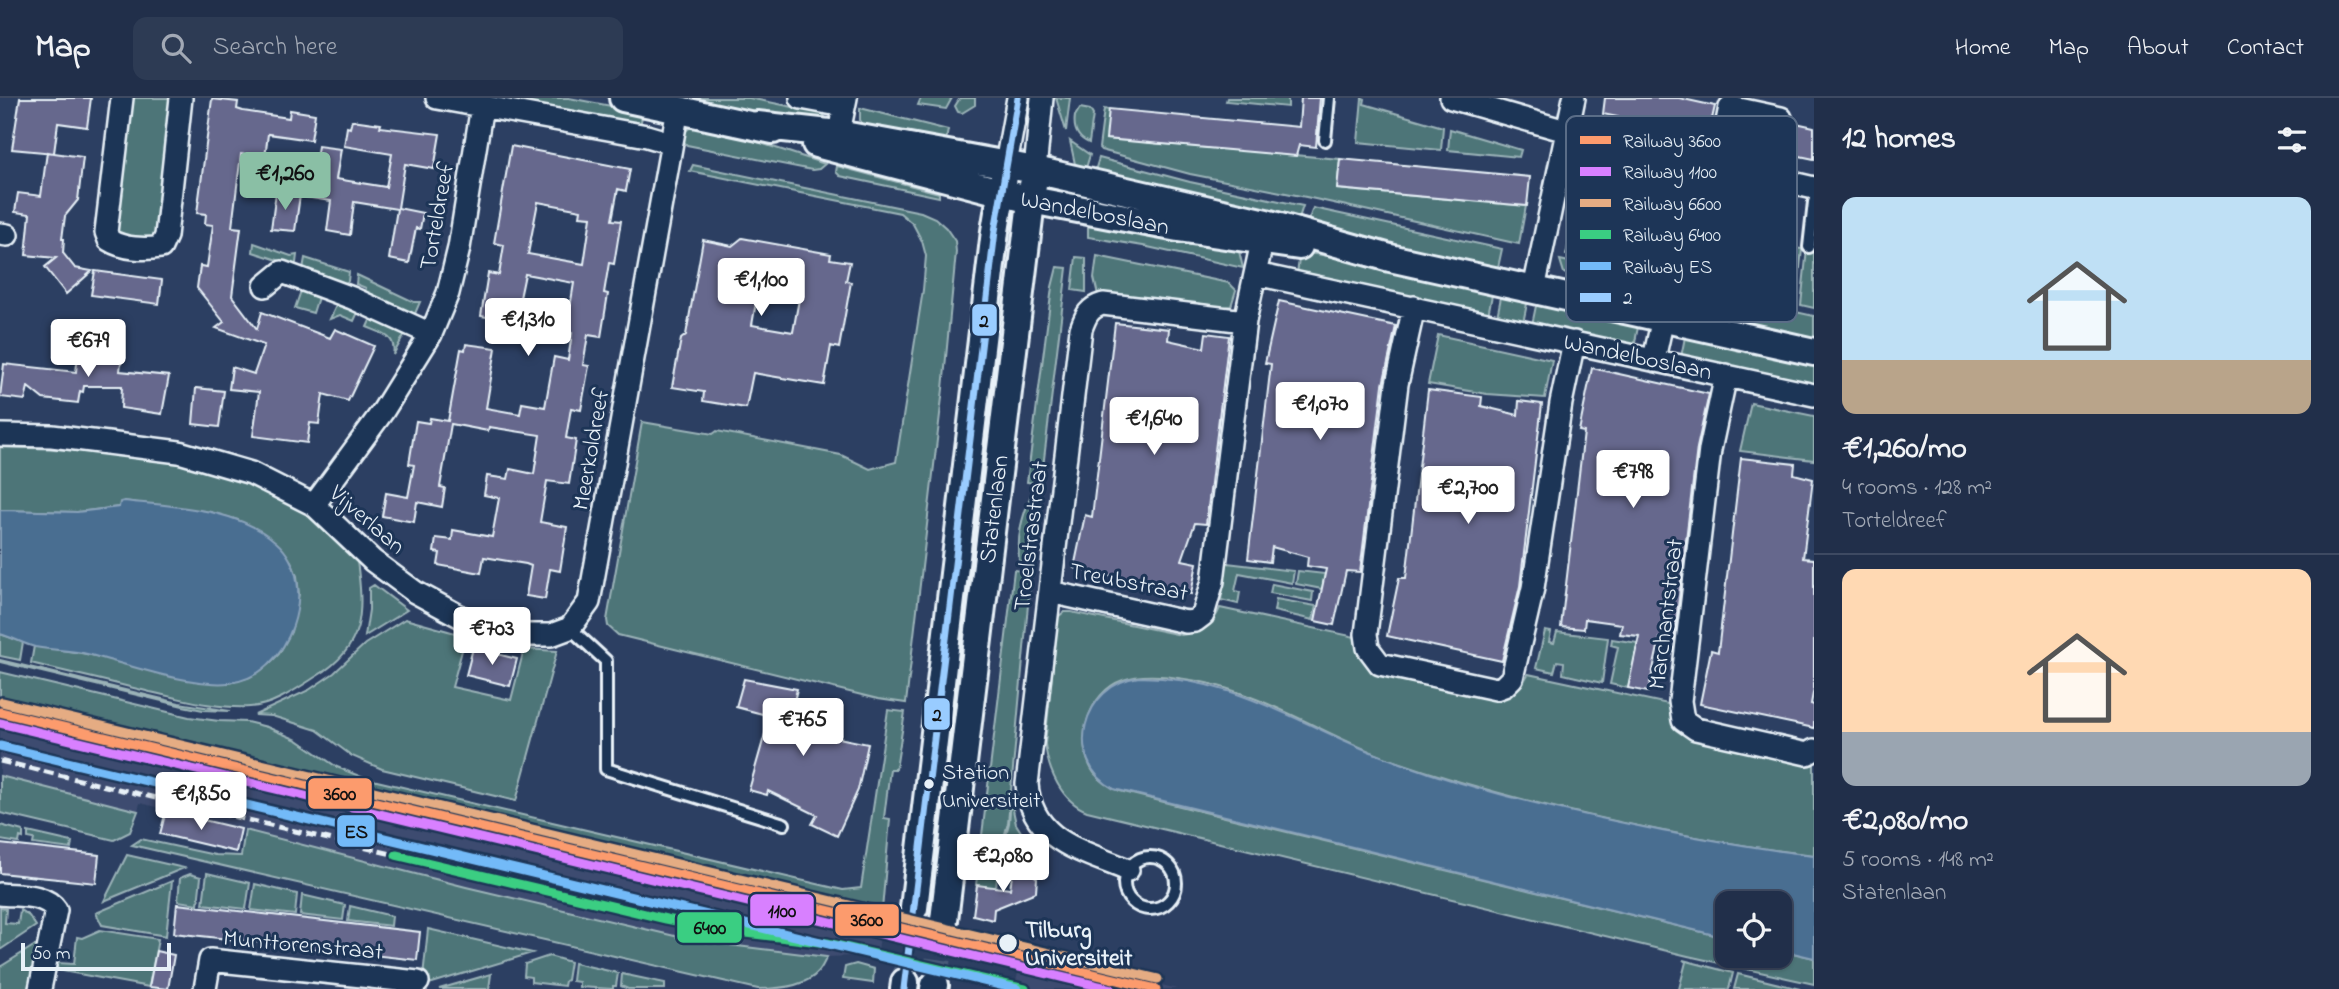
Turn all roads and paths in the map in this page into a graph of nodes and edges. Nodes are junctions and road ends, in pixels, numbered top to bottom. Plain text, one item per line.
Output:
1 (122, 98) edge
2 (181, 98) edge
3 (437, 98) edge
4 (623, 98) edge
5 (801, 98) edge
6 (1018, 98) edge
7 (1042, 98) edge
8 (1329, 98) edge
9 (1451, 98) edge
10 (1574, 98) edge
11 (845, 102) edge
12 (482, 106) junction
13 (678, 108) junction
14 (1570, 116) edge
15 (1728, 116) edge
16 (1772, 116) edge
17 (1566, 131) joint
18 (1325, 140) dead end
19 (837, 142) junction
20 (671, 143) junction
21 (1006, 164) junction
22 (1035, 170) junction
23 (1797, 184) edge
24 (1814, 188) edge
25 (1001, 193) junction
26 (1031, 200) junction
27 (1814, 202) edge
28 (1264, 233) junction
29 (1809, 247) dead end
30 (1256, 274) junction
31 (265, 286) dead end
32 (1534, 289) junction
33 (1566, 296) edge
34 (1414, 307) junction
35 (1245, 321) junction
36 (1662, 322) edge
37 (1681, 322) edge
38 (431, 334) junction
39 (1574, 342) junction
40 (1814, 352) edge
41 (1654, 359) junction
42 (1726, 375) junction
43 (1814, 395) edge
44 (0, 435) edge
45 (314, 505) junction
46 (1050, 592) junction
47 (570, 628) junction
48 (1814, 750) edge
49 (784, 824) dead end
50 (1128, 870) junction
51 (0, 894) edge
52 (914, 908) tunnel mouth
53 (944, 920) tunnel mouth
54 (418, 982) dead end
55 (378, 985) edge
56 (40, 989) edge
57 (205, 989) edge

1 - 2 street
3 - 12 street
4 - 13 street, Wandelboslaan
5 - 11 street
6 - 21 street, Statenlaan
7 - 22 street, Statenlaan
8 - 18 lane
9 - 17 street
10 - 14 street
11 - 19 street
12 - 20 street
12 - 38 street, Torteldreef
13 - 19 street, Wandelboslaan
13 - 20 street, Meerkoldreef
15 - 16 street
17 - 32 street
19 - 21 street, Wandelboslaan
19 - 25 street, Wandelboslaan
20 - 47 street, Meerkoldreef
21 - 22 street, Wandelboslaan
21 - 25 street, Statenlaan
22 - 26 street, Statenlaan
22 - 28 street, Wandelboslaan
23 - 24 street
25 - 26 street, Wandelboslaan
25 - 52 street, Statenlaan
26 - 28 street, Wandelboslaan
26 - 53 street, Statenlaan
27 - 29 lane
28 - 30 street
28 - 32 street, Wandelboslaan
30 - 34 street, Wandelboslaan
30 - 35 street
31 - 38 street
32 - 33 street, Wandelboslaan
34 - 39 street, Wandelboslaan
34 - 39 street
35 - 46 street, Troelstrastraat
35 - 46 street, Treubstraat
36 - 41 street
37 - 40 street, Wandelboslaan
38 - 45 street, Torteldreef
39 - 41 street, Wandelboslaan
41 - 42 street, Wandelboslaan
42 - 43 street, Wandelboslaan
42 - 48 street, Marchantstraat
44 - 45 street, Vijverlaan
45 - 47 street, Vijverlaan
46 - 50 street, Troelstrastraat
47 - 49 lane
50 - 50 lane
51 - 56 street
54 - 55 street, Munttorenstraat
55 - 57 street, Munttorenstraat

